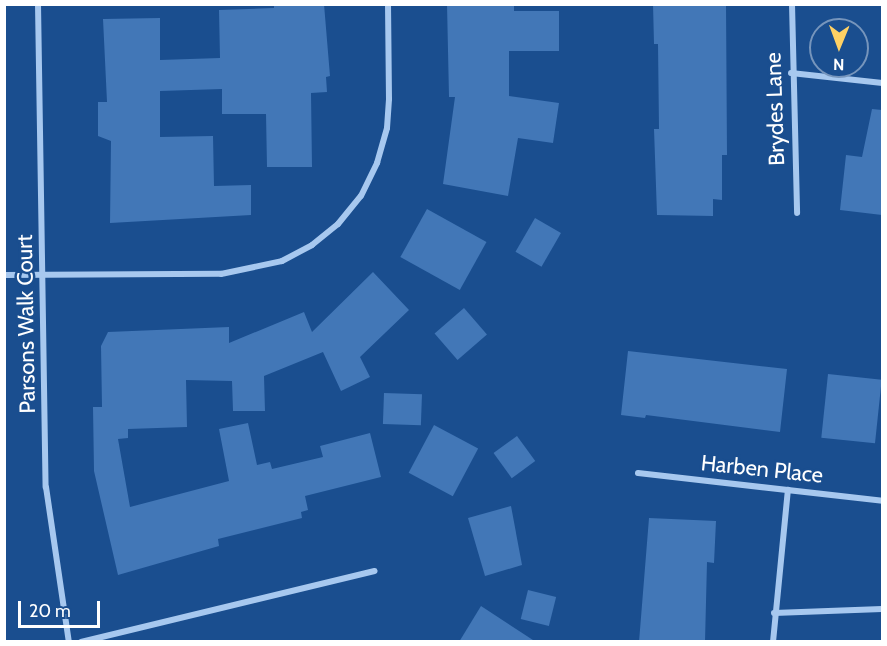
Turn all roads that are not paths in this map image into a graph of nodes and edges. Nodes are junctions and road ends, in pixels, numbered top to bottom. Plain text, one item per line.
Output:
1 (38, 4) edge
2 (388, 4) edge
3 (792, 4) edge
4 (791, 73) junction
5 (882, 83) edge
6 (797, 213) dead end
7 (4, 275) edge
8 (44, 275) junction
9 (638, 473) dead end
10 (788, 490) junction
11 (882, 501) edge
12 (375, 571) dead end
13 (882, 609) edge
14 (774, 613) junction
15 (69, 642) edge
16 (81, 642) edge
17 (774, 642) edge

1 - 8 street, Parsons Walk Court
2 - 8 street
3 - 4 street, Brydes Lane
4 - 5 street
4 - 6 street, Brydes Lane
7 - 8 street
8 - 15 street, Parsons Walk Court
9 - 10 street, Harben Place
10 - 11 street, Harben Place
10 - 14 street
12 - 16 street
13 - 14 street
14 - 17 street

